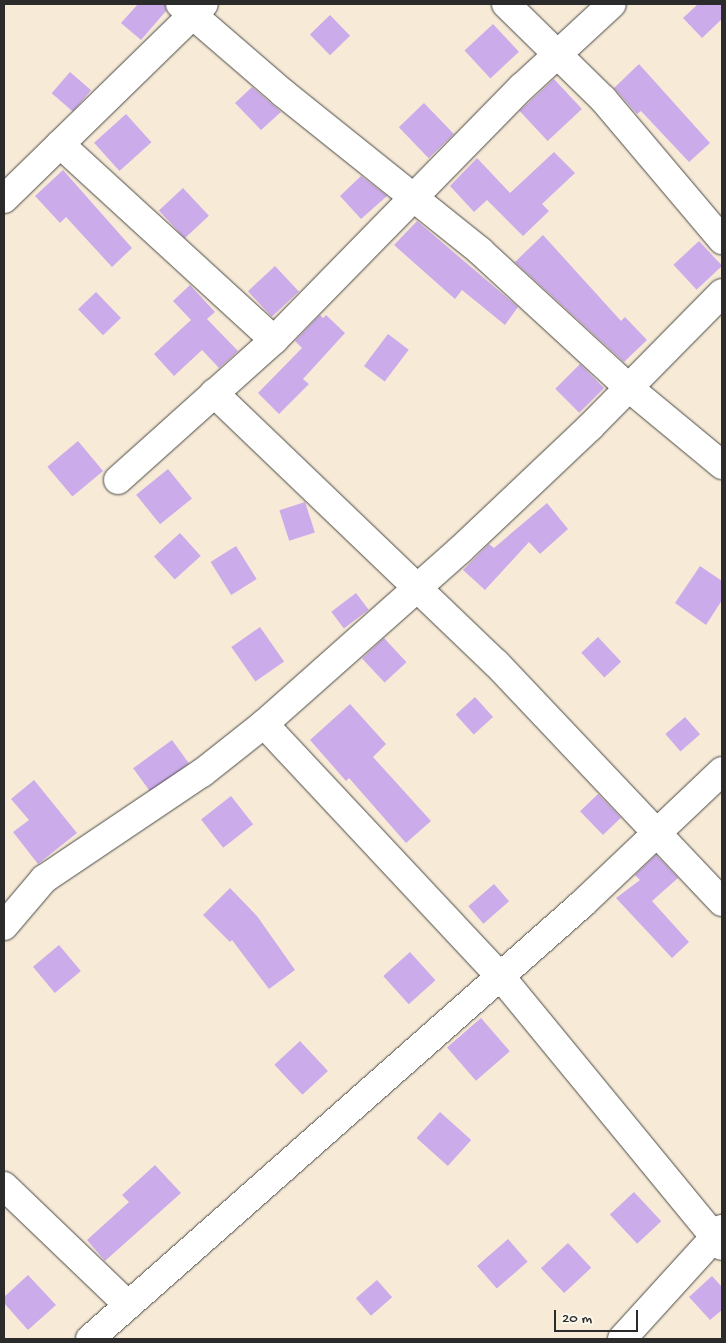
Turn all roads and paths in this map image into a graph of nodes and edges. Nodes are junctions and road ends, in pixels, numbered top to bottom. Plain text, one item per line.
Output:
1 (506, 4) edge
2 (612, 4) edge
3 (192, 7) edge
4 (559, 56) junction
5 (60, 144) junction
6 (414, 198) junction
7 (4, 199) edge
8 (722, 240) edge
9 (722, 293) edge
10 (274, 340) junction
11 (629, 388) junction
12 (214, 393) junction
13 (722, 465) edge
14 (118, 480) dead end
15 (418, 586) junction
16 (264, 724) junction
17 (722, 771) edge
18 (658, 833) junction
19 (722, 902) edge
20 (4, 926) edge
21 (501, 977) junction
22 (4, 1186) edge
23 (719, 1238) edge
24 (128, 1306) junction
25 (90, 1339) edge
26 (622, 1339) edge

1 - 4 street
2 - 4 street
3 - 5 street
3 - 6 street
4 - 6 street
4 - 8 street
5 - 7 street
5 - 10 street
6 - 10 street
6 - 11 street
9 - 11 street
10 - 12 street
11 - 13 street
11 - 15 street
12 - 14 street
12 - 15 street
15 - 16 street
15 - 18 street
16 - 20 street
16 - 21 street
17 - 18 street
18 - 19 street
18 - 21 street
21 - 23 street
21 - 24 street
22 - 24 street
23 - 26 street
24 - 25 street

